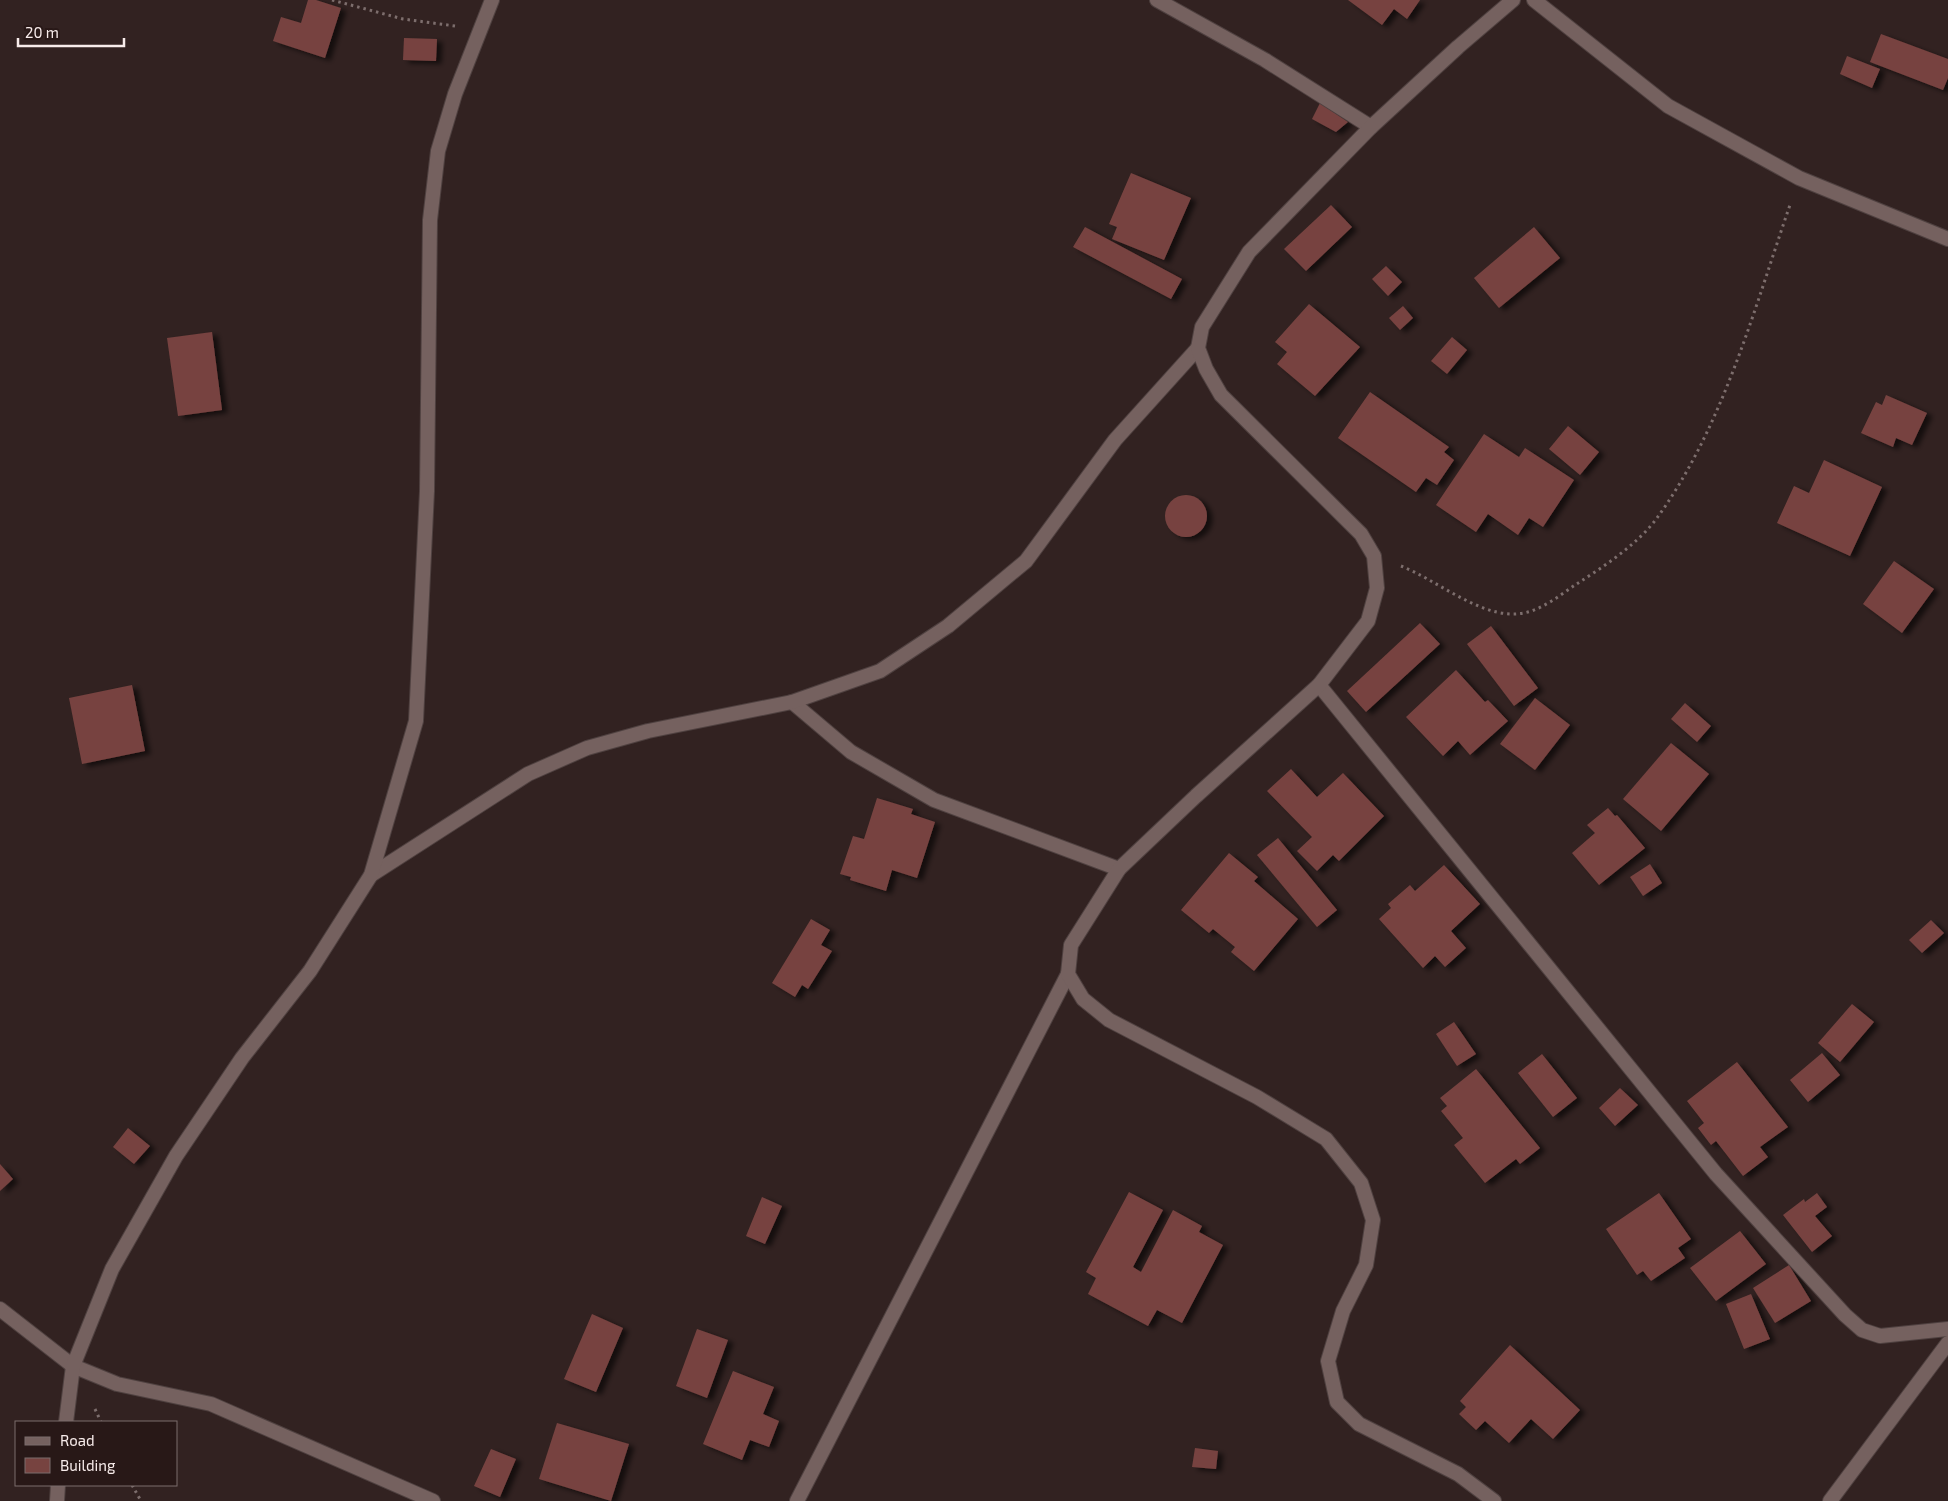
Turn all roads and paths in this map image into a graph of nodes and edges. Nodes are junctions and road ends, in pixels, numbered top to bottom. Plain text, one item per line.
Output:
1 (332, 0) edge
2 (492, 0) edge
3 (1157, 0) edge
4 (1513, 0) edge
5 (1534, 0) edge
6 (480, 29) junction
7 (1371, 127) junction
8 (1799, 178) junction
9 (1948, 239) edge
10 (1198, 348) junction
11 (1374, 556) junction
12 (1319, 685) junction
13 (792, 702) junction
14 (1119, 869) junction
15 (371, 876) junction
16 (1068, 974) junction
17 (0, 1310) edge
18 (1948, 1329) edge
19 (1948, 1342) edge
20 (73, 1366) junction
21 (66, 1421) edge
22 (58, 1486) edge
23 (133, 1486) edge
24 (57, 1501) edge
25 (141, 1501) edge
26 (433, 1501) edge
27 (797, 1501) edge
28 (1494, 1501) edge
29 (1830, 1501) edge

1 - 6 path
2 - 6 street
3 - 7 street
4 - 7 street
5 - 8 street
6 - 15 street
7 - 10 street
8 - 9 street
8 - 11 path
10 - 11 street
10 - 13 street
11 - 12 street
12 - 14 street
12 - 18 street
13 - 14 street
13 - 15 street
14 - 16 street
15 - 20 street
16 - 27 street
16 - 28 street
17 - 20 street
19 - 29 street
20 - 21 street
20 - 26 street
22 - 24 street
23 - 25 path

